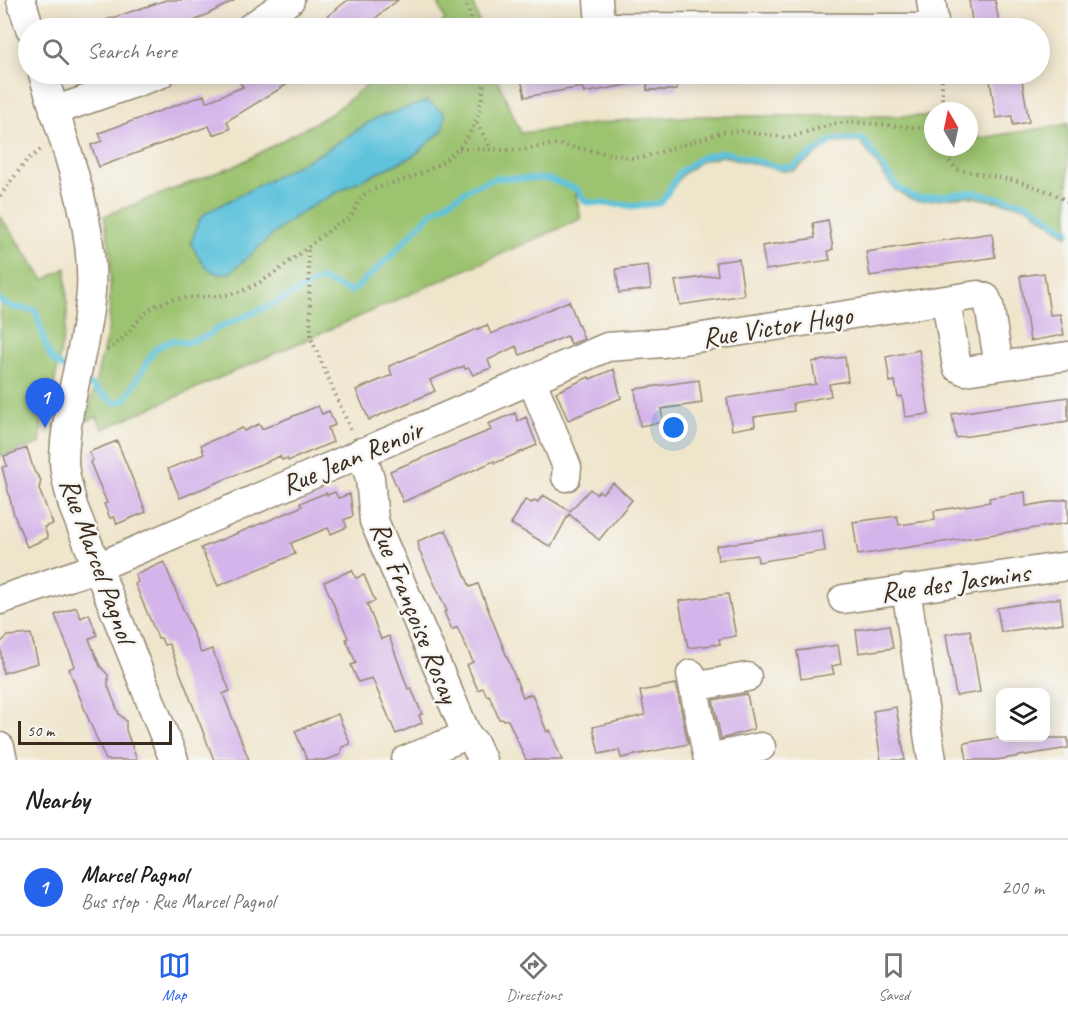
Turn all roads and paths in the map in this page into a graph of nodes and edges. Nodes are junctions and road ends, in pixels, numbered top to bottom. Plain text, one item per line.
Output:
1 (21, 0) edge
2 (291, 0) edge
3 (465, 0) edge
4 (598, 0) edge
5 (27, 18) edge
6 (265, 18) edge
7 (471, 18) edge
8 (600, 18) edge
9 (46, 84) edge
10 (139, 84) edge
11 (483, 84) edge
12 (942, 84) edge
13 (942, 102) edge
14 (57, 123) junction
15 (477, 123) junction
16 (924, 128) edge
17 (459, 149) junction
18 (491, 149) junction
19 (946, 156) edge
20 (0, 196) edge
21 (1068, 202) edge
22 (308, 250) junction
23 (946, 300) junction
24 (607, 347) joint
25 (1068, 356) edge
26 (79, 365) junction
27 (999, 366) junction
28 (532, 381) junction
29 (361, 453) junction
30 (566, 477) dead end
31 (1068, 566) edge
32 (98, 567) junction
33 (906, 590) junction
34 (843, 599) dead end
35 (0, 600) edge
36 (747, 676) dead end
37 (457, 746) edge
38 (0, 747) edge
39 (761, 747) dead end
40 (708, 759) edge
41 (3, 760) edge
42 (174, 760) edge
43 (406, 760) edge
44 (482, 760) edge
45 (932, 760) edge

1 - 5 street
2 - 6 street
3 - 7 path
4 - 8 street
9 - 14 street, Rue Marcel Pagnol
10 - 14 street
11 - 15 path
12 - 13 path
14 - 20 path
14 - 26 street, Rue Marcel Pagnol
15 - 17 path
15 - 18 path
16 - 18 path
17 - 18 path
17 - 22 path
19 - 21 path
22 - 26 path
22 - 29 path
23 - 24 street, Rue Victor Hugo
23 - 27 street, Rue Victor Hugo
23 - 27 street
24 - 28 street, Rue Jean Renoir
25 - 27 street
26 - 32 street, Rue Marcel Pagnol
28 - 29 street, Rue Jean Renoir
28 - 30 street
29 - 32 street, Rue Jean Renoir
29 - 37 street, Rue Françoise Rosay
31 - 33 street, Rue des Jasmins
32 - 35 street, Rue Jean Renoir
32 - 42 street, Rue Marcel Pagnol
33 - 34 street, Rue des Jasmins
33 - 45 street
36 - 40 street
37 - 43 street, Rue Françoise Rosay
37 - 44 street, Rue Françoise Rosay
38 - 41 street
39 - 40 street

